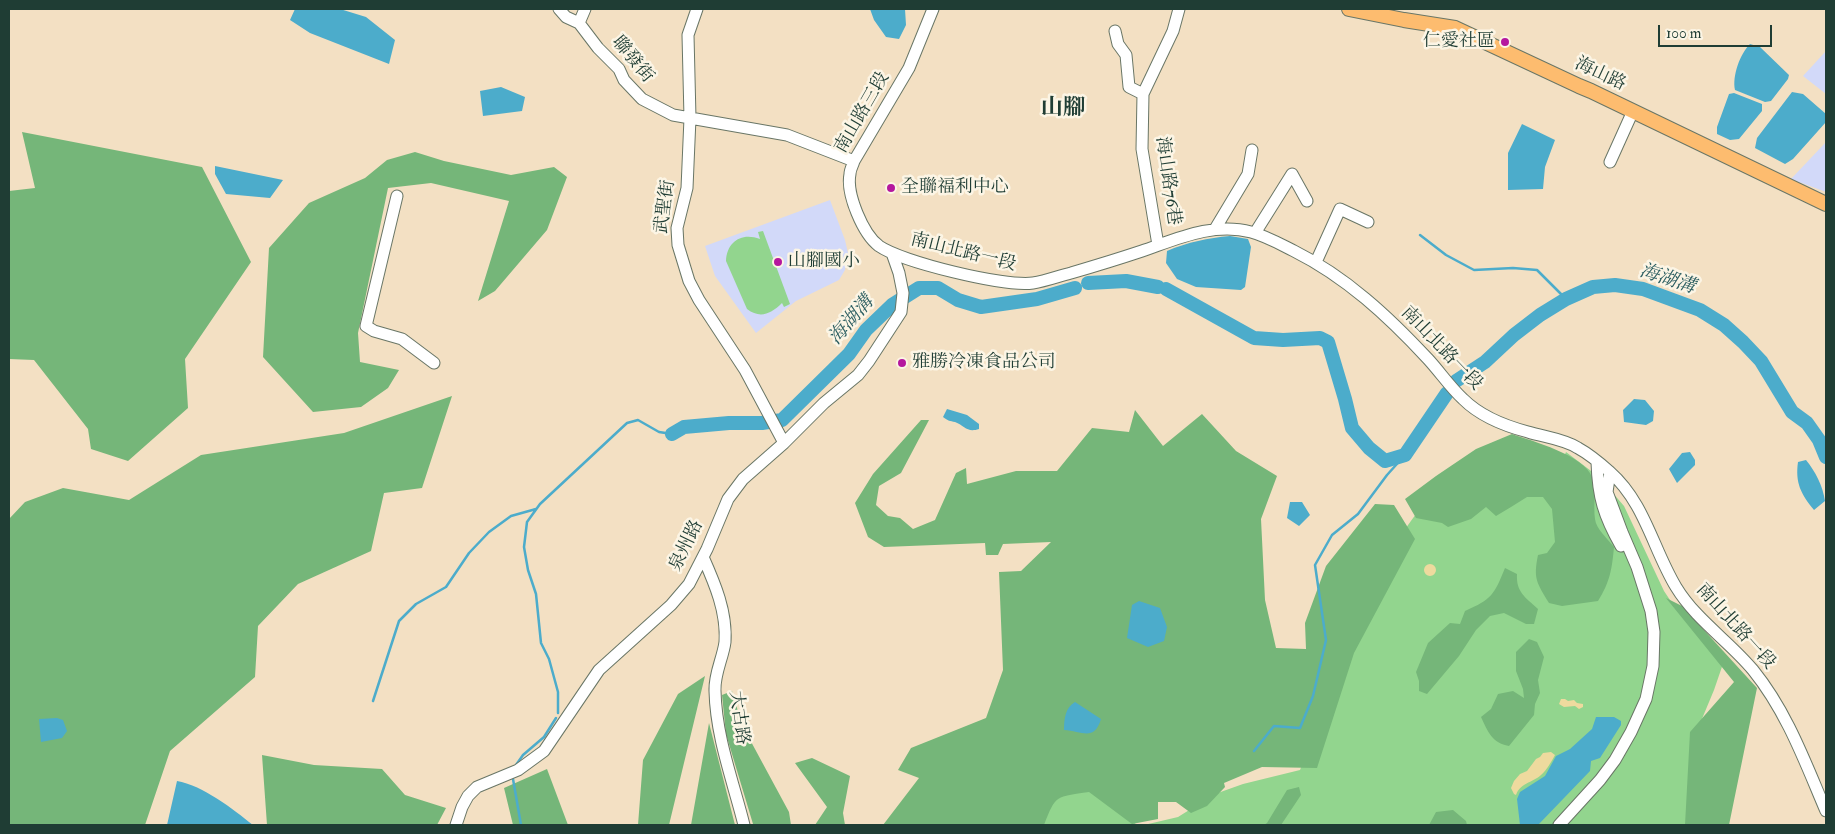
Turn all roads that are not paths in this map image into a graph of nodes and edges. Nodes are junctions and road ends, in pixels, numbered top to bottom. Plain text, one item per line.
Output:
1 (559, 9) edge
2 (585, 9) edge
3 (697, 9) edge
4 (933, 9) edge
5 (1179, 9) edge
6 (1349, 9) edge
7 (579, 22) junction
8 (1115, 31) dead end
9 (1144, 94) junction
10 (1633, 111) junction
11 (690, 118) junction
12 (1252, 150) dead end
13 (854, 161) junction
14 (1610, 162) dead end
15 (397, 196) dead end
16 (1307, 201) dead end
17 (1826, 204) edge
18 (1368, 222) dead end
19 (1215, 229) junction
20 (1255, 233) junction
21 (1158, 245) junction
22 (892, 252) junction
23 (1316, 262) junction
24 (434, 363) dead end
25 (784, 443) junction
26 (1597, 462) junction
27 (1610, 472) junction
28 (703, 557) junction
29 (1642, 585) junction
30 (1826, 811) edge
31 (456, 825) edge
32 (744, 825) edge
33 (1559, 825) edge

1 - 7 street, 聯發街
2 - 7 street
3 - 11 street, 武聖街
4 - 13 street, 南山路三段
5 - 9 street, 海山路76巷
6 - 10 main road, 海山路
7 - 11 street, 聯發街
8 - 9 street
9 - 21 street, 海山路76巷
10 - 14 street
10 - 17 main road, 海山路
11 - 13 street, 聯發街
11 - 25 street, 武聖街
12 - 19 street
13 - 22 street, 南山路三段
15 - 24 street
16 - 20 street
18 - 23 street
19 - 20 street, 南山北路一段
19 - 21 street, 南山北路一段
20 - 23 street, 南山北路一段
21 - 22 street, 南山北路一段
22 - 25 street, 泉州路
23 - 26 street, 南山北路一段
25 - 28 street, 泉州路
26 - 27 street, 南山北路一段
26 - 29 street
27 - 29 street
27 - 30 street, 南山北路一段
28 - 31 street, 泉州路
28 - 32 street, 大古路
29 - 33 street

